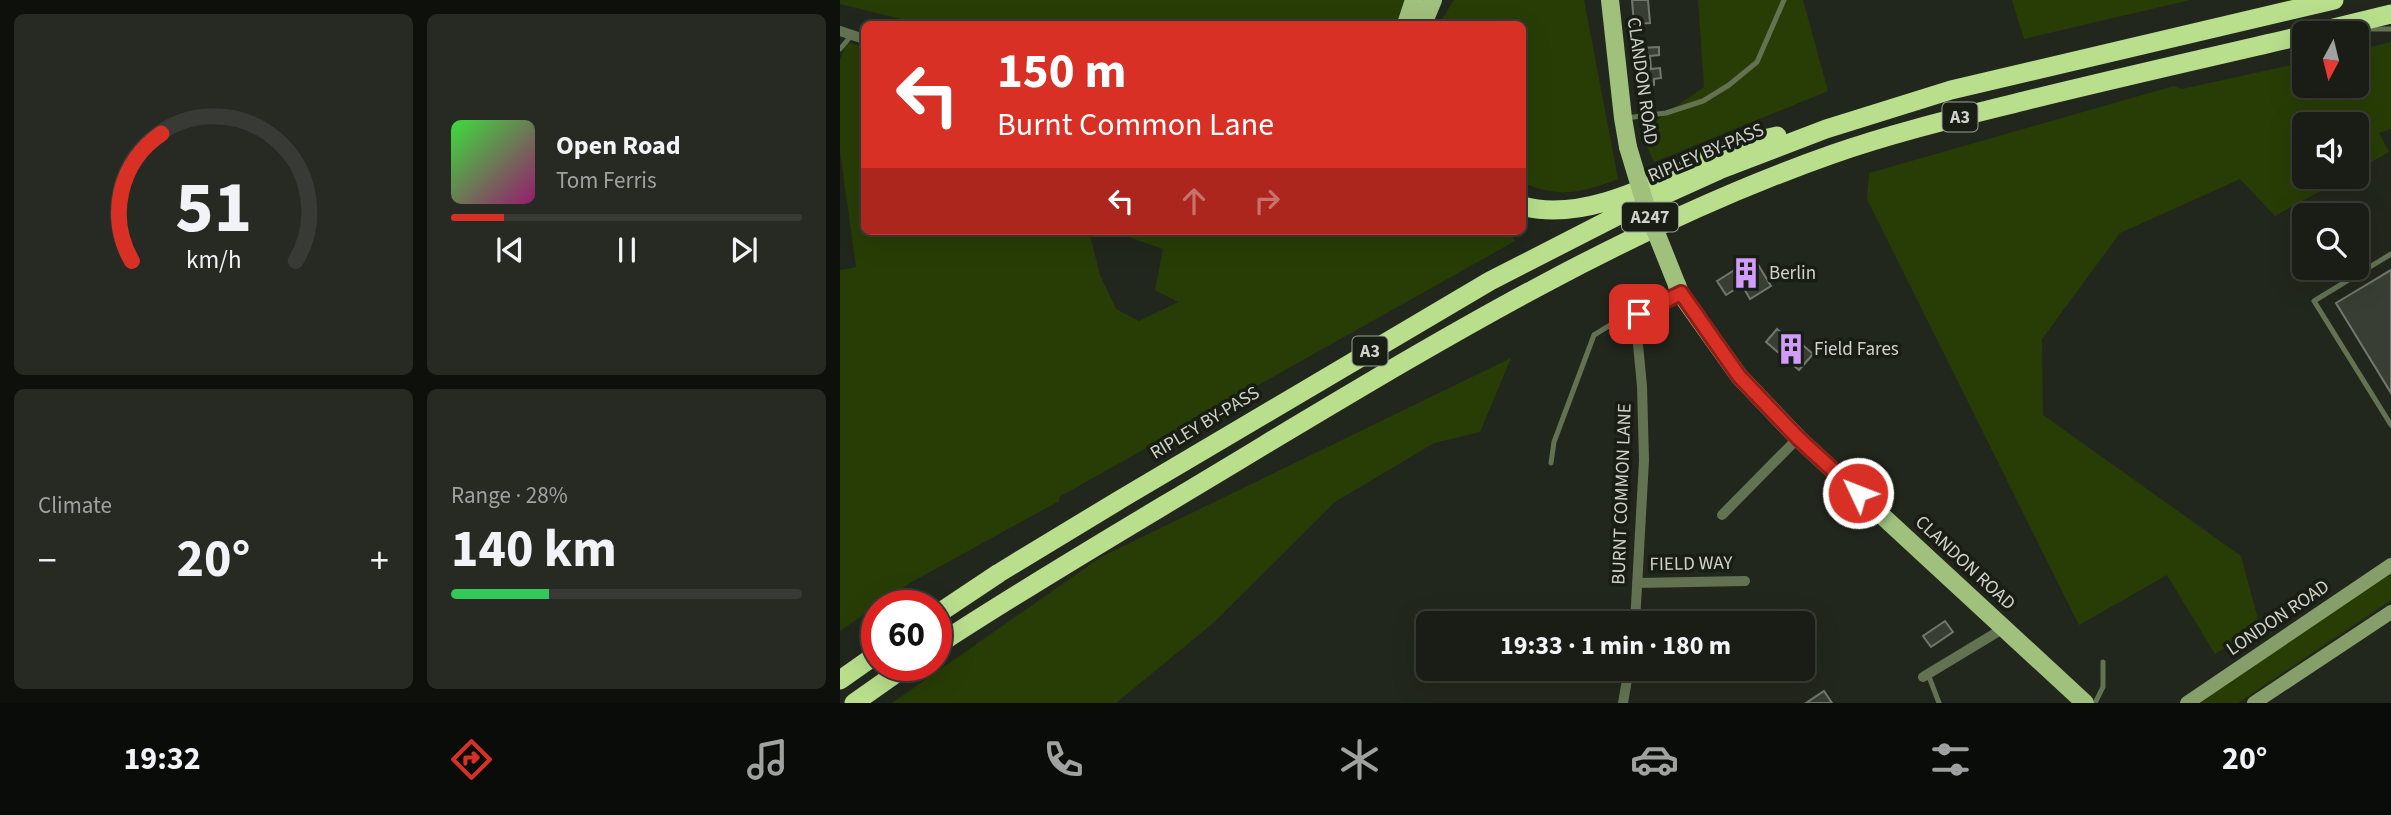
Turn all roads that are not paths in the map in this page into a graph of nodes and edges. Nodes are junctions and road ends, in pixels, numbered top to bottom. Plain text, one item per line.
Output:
1 (1414, 0) edge
2 (1433, 0) edge
3 (1598, 0) edge
4 (1610, 0) edge
5 (1784, 0) edge
6 (2334, 0) edge
7 (2391, 14) edge
8 (1407, 21) edge
9 (1424, 21) edge
10 (2362, 21) edge
11 (2370, 29) edge
12 (2391, 29) edge
13 (845, 34) edge
14 (2292, 38) edge
15 (840, 49) edge
16 (1615, 54) junction
17 (1623, 118) junction
18 (1826, 129) junction
19 (1526, 206) edge
20 (2391, 254) edge
21 (1679, 289) junction
22 (1637, 319) junction
23 (2391, 425) edge
24 (1798, 438) junction
25 (1551, 463) dead end
26 (1722, 515) dead end
27 (2391, 565) edge
28 (1745, 581) dead end
29 (1637, 583) junction
30 (952, 604) edge
31 (1636, 611) edge
32 (2391, 612) edge
33 (2004, 628) junction
34 (952, 635) edge
35 (2103, 662) dead end
36 (861, 665) edge
37 (1926, 676) joint
38 (840, 680) edge
39 (885, 681) edge
40 (1627, 681) edge
41 (854, 703) edge
42 (1623, 703) edge
43 (1939, 703) edge
44 (2085, 703) edge
45 (2095, 703) edge
46 (2187, 703) edge
47 (2254, 703) edge

1 - 8 main road
2 - 9 main road
3 - 16 main road
4 - 16 main road, CLANDON ROAD / A247
5 - 17 lane
6 - 18 highway, RIPLEY BY-PASS / A3
7 - 10 highway
11 - 12 lane
13 - 15 lane
14 - 34 highway, A3
16 - 17 main road, CLANDON ROAD / A247
17 - 21 main road, CLANDON ROAD / A247, bridge
18 - 19 highway
18 - 30 highway, RIPLEY BY-PASS / A3
20 - 23 lane
21 - 22 lane
21 - 24 main road, CLANDON ROAD / A247
22 - 25 lane
22 - 29 street, BURNT COMMON LANE
24 - 26 street
24 - 33 main road, CLANDON ROAD / A247
27 - 46 main road, LONDON ROAD
28 - 29 street, FIELD WAY
29 - 31 street, BURNT COMMON LANE
32 - 47 main road
33 - 37 street
33 - 44 main road, CLANDON ROAD / A247
35 - 45 lane
36 - 38 highway
37 - 43 lane
39 - 41 highway
40 - 42 street

